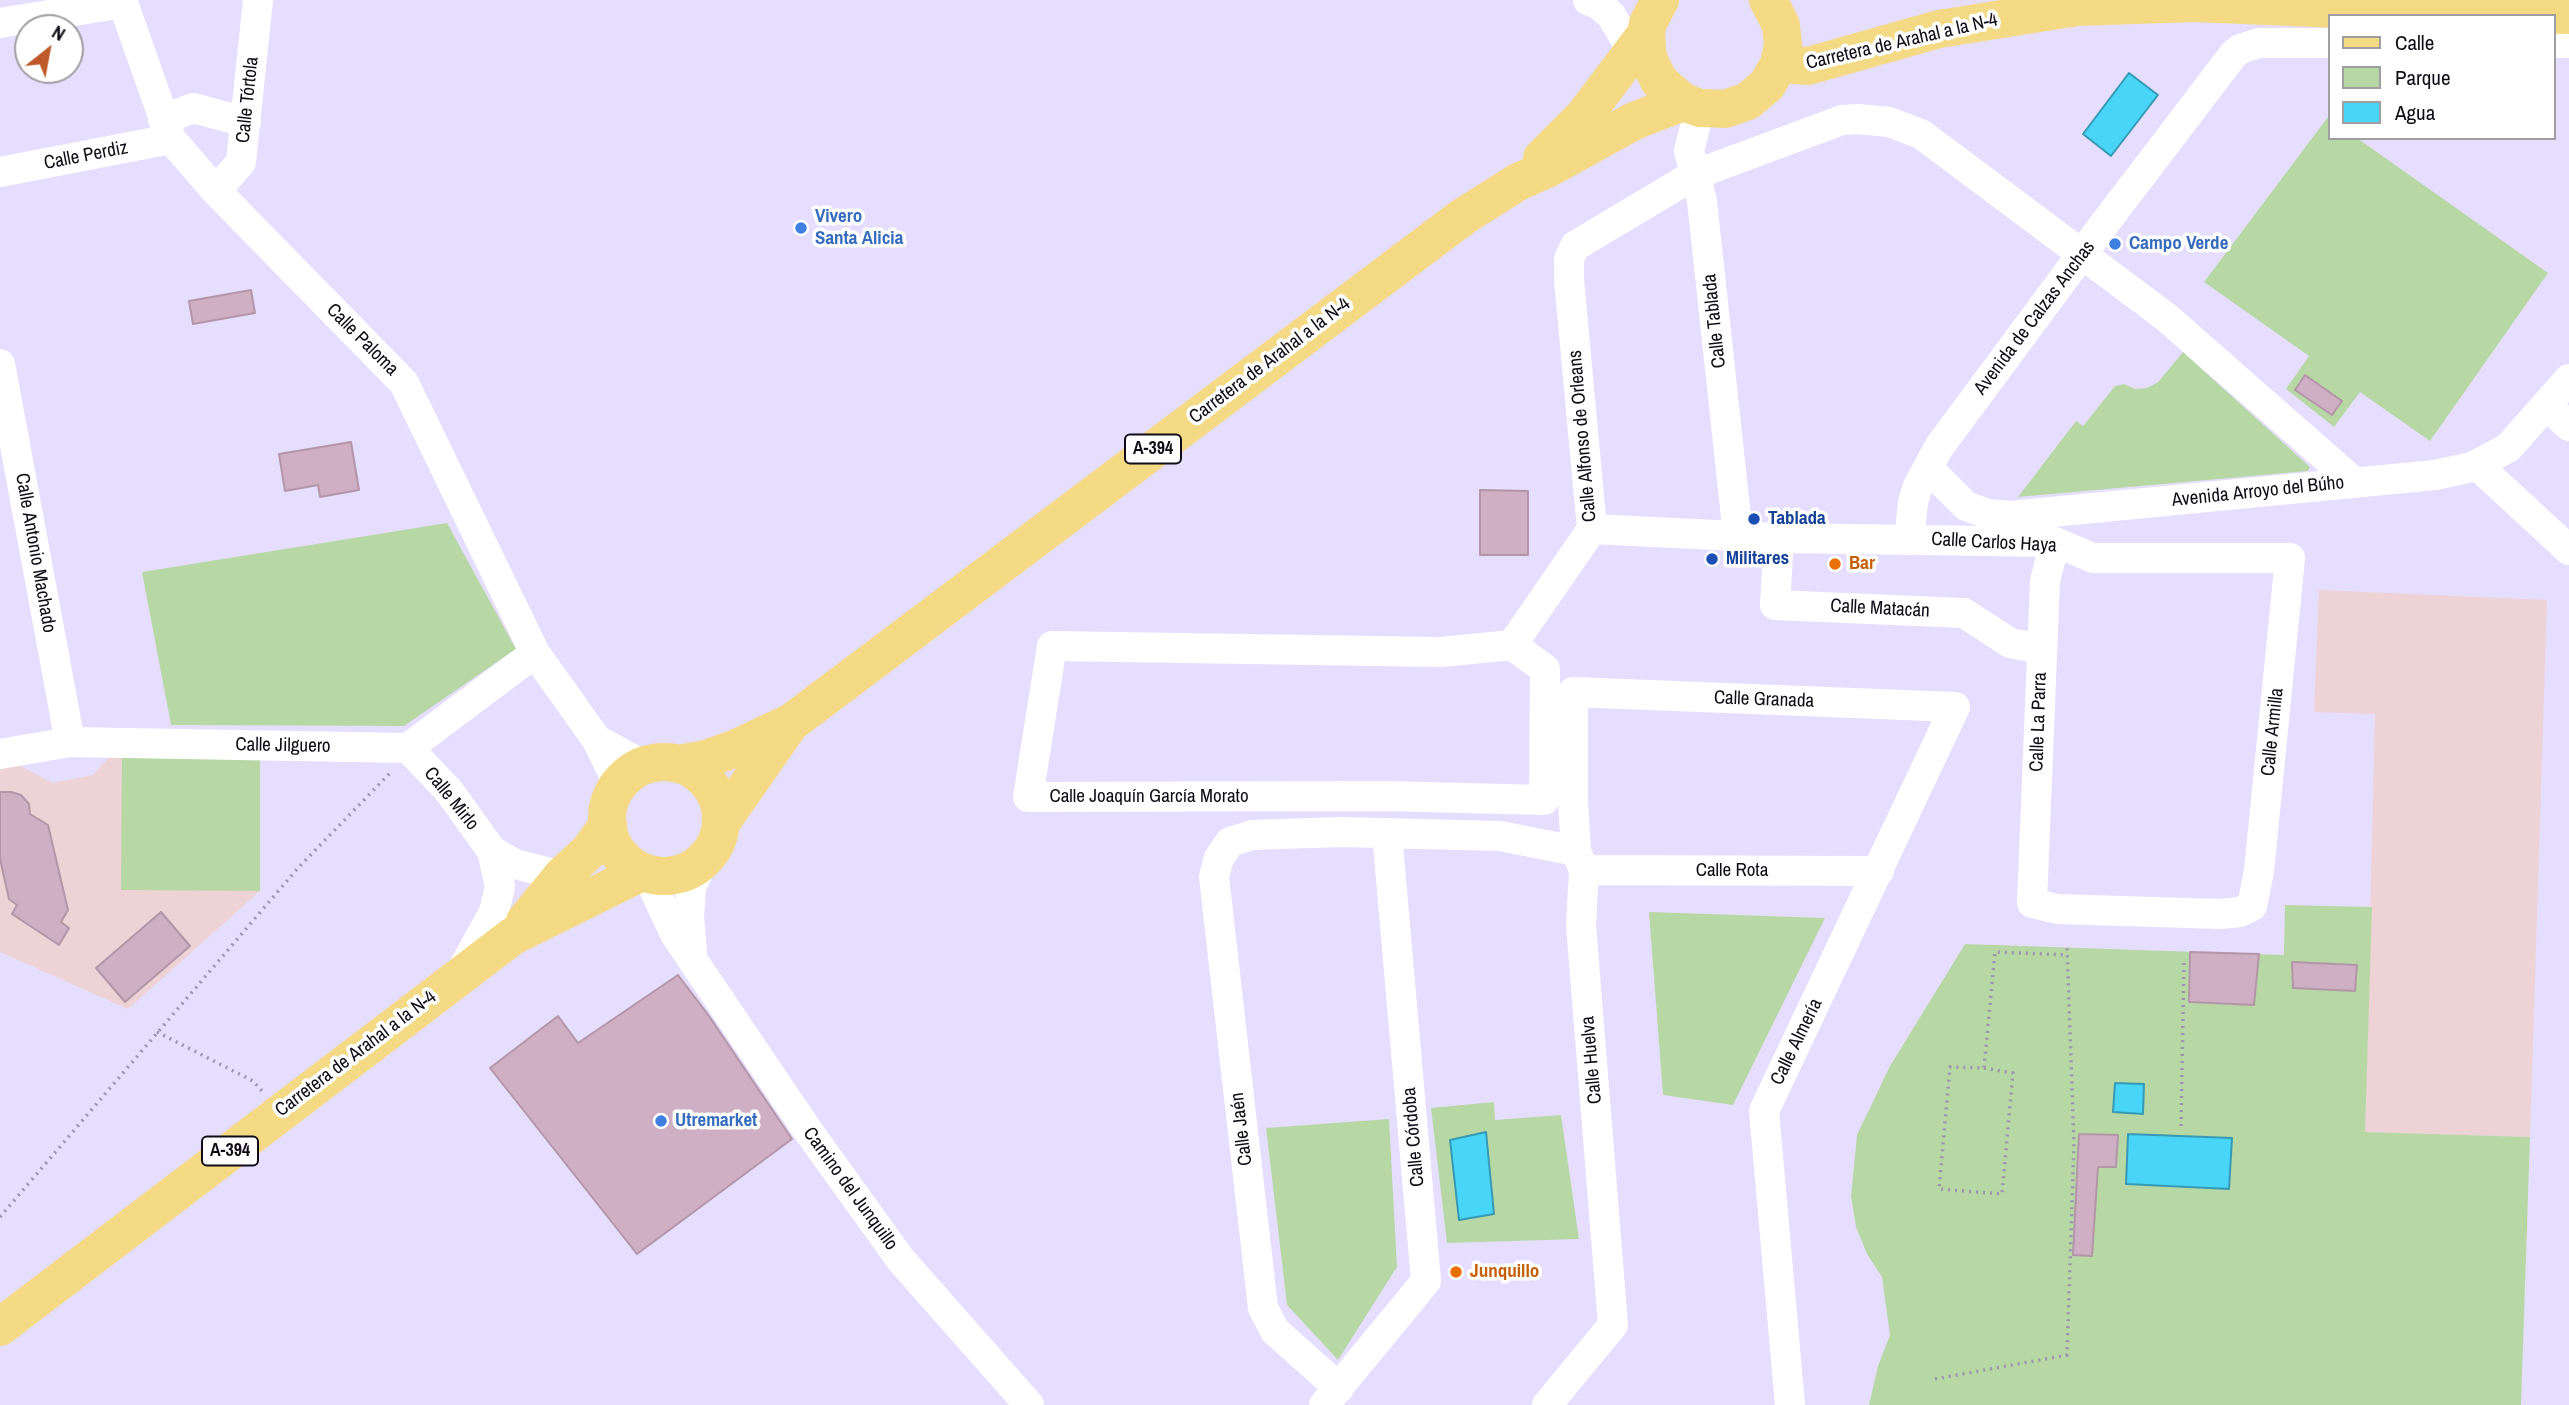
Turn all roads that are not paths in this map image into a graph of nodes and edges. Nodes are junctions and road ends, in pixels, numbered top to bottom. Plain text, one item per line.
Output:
1 (258, 0) edge
2 (1588, 0) edge
3 (1768, 0) edge
4 (2544, 0) edge
5 (2560, 0) edge
6 (122, 2) edge
7 (2569, 4) edge
8 (2412, 12) junction
9 (2517, 14) edge
10 (0, 23) edge
11 (1647, 35) edge
12 (2328, 43) edge
13 (1779, 64) junction
14 (1691, 105) junction
15 (246, 122) junction
16 (167, 130) junction
17 (0, 172) edge
18 (1694, 175) junction
19 (1518, 182) junction
20 (216, 191) junction
21 (2083, 253) junction
22 (0, 364) edge
23 (2569, 379) edge
24 (2546, 405) junction
25 (2569, 426) edge
26 (2477, 465) junction
27 (1928, 468) junction
28 (2354, 482) junction
29 (1592, 529) junction
30 (1738, 536) junction
31 (1779, 538) junction
32 (1909, 540) junction
33 (2055, 542) junction
34 (2569, 550) edge
35 (2290, 558) joint
36 (1512, 645) junction
37 (2042, 649) junction
38 (535, 653) junction
39 (1573, 692) joint
40 (1955, 707) joint
41 (792, 722) junction
42 (69, 742) junction
43 (410, 750) junction
44 (0, 754) edge
45 (646, 772) junction
46 (721, 823) junction
47 (608, 825) junction
48 (1387, 833) junction
49 (1230, 842) joint
50 (492, 851) junction
51 (1580, 861) junction
52 (703, 862) junction
53 (1879, 871) junction
54 (645, 873) junction
55 (562, 876) junction
56 (2032, 903) joint
57 (513, 936) junction
58 (692, 957) junction
59 (460, 975) junction
60 (0, 1327) edge
61 (1332, 1396) edge
62 (1029, 1405) edge
63 (1547, 1405) edge
64 (1790, 1405) edge

1 - 15 street, Calle Tórtola
2 - 11 street
3 - 13 main road
4 - 8 main road
5 - 7 main road
6 - 10 street
6 - 16 street, Calle Paloma
8 - 9 main road, Carretera de Arahal a la N-4
8 - 13 main road, Carretera de Arahal a la N-4
11 - 14 main road
11 - 19 main road, Carretera de Arahal a la N-4 / A-394
12 - 21 street, Avenida de Calzas Anchas
13 - 14 main road, A-394
14 - 18 street, Calle Tablada
14 - 19 main road, Carretera de Arahal a la N-4 / A-394
15 - 16 street, Calle Perdiz
15 - 20 street, Calle Tórtola
16 - 17 street, Calle Perdiz
16 - 20 street, Calle Paloma
18 - 21 street
18 - 29 street, Calle Alfonso de Orleans
18 - 30 street, Calle Tablada
19 - 41 main road, Carretera de Arahal a la N-4 / A-394
20 - 38 street, Calle Paloma
21 - 27 street, Avenida de Calzas Anchas
21 - 28 street
22 - 42 street, Calle Antonio Machado
23 - 24 street, Avenida Arroyo del Búho
24 - 25 street
24 - 26 street, Avenida Arroyo del Búho
26 - 28 street, Avenida Arroyo del Búho
26 - 34 street
27 - 28 street, Avenida Arroyo del Búho
27 - 32 street, Avenida de Calzas Anchas
29 - 30 street, Calle Carlos Haya
29 - 36 street, Calle Alfonso de Orleans
30 - 31 street, Calle Carlos Haya
31 - 32 street, Calle Carlos Haya
31 - 37 street, Calle Matacán
32 - 33 street, Calle Carlos Haya
33 - 35 street, Calle Carlos Haya
33 - 37 street, Calle La Parra
35 - 56 street, Calle Armilla
36 - 36 street, Calle Joaquín García Morato
37 - 56 street, Calle La Parra
38 - 43 street
38 - 45 street, Calle Paloma
39 - 40 street, Calle Granada
39 - 51 street, Calle Huelva
40 - 53 street, Calle Almería
41 - 45 main road, Carretera de Arahal a la N-4 / A-394
41 - 46 main road, Carretera de Arahal a la N-4 / A-394
42 - 43 street, Calle Jilguero
42 - 44 street, Calle Jilguero
43 - 50 street, Calle Mirlo
45 - 46 main road
45 - 47 main road, A-394
46 - 52 main road, A-394
47 - 54 main road
47 - 55 main road, Carretera de Arahal a la N-4 / A-394
48 - 49 street, Calle Rota
48 - 51 street, Calle Rota
48 - 61 street, Calle Córdoba
49 - 61 street, Calle Jaén
50 - 55 street, Calle Mirlo
50 - 59 street, Calle Mirlo
51 - 53 street, Calle Rota
51 - 63 street, Calle Huelva
52 - 54 main road, A-394
52 - 58 street, Camino del Junquillo
53 - 64 street, Calle Almería
54 - 57 main road, Carretera de Arahal a la N-4 / A-394
54 - 58 street, Camino del Junquillo
55 - 57 main road, Carretera de Arahal a la N-4 / A-394
57 - 59 main road, Carretera de Arahal a la N-4 / A-394
58 - 62 street, Camino del Junquillo
59 - 60 main road, Carretera de Arahal a la N-4 / A-394

